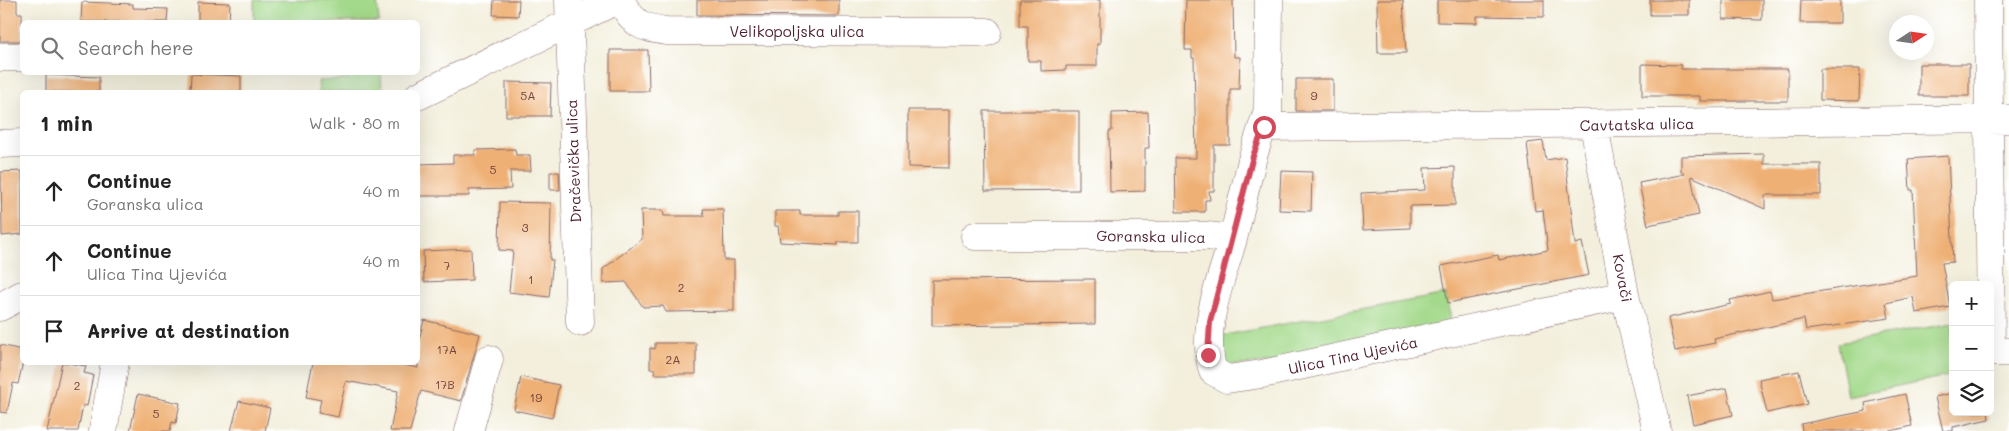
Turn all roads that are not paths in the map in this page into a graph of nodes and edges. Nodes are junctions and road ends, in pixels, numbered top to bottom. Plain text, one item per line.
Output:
1 (619, 0) edge
2 (1269, 0) edge
3 (569, 12) edge
4 (1995, 14) edge
5 (987, 32) dead end
6 (0, 57) edge
7 (20, 57) edge
8 (420, 95) edge
9 (1999, 119) edge
10 (1594, 125) junction
11 (1264, 127) junction
12 (20, 143) edge
13 (0, 144) edge
14 (974, 236) dead end
15 (1233, 239) junction
16 (2000, 258) edge
17 (1625, 295) junction
18 (20, 296) edge
19 (0, 307) edge
20 (580, 322) dead end
21 (2009, 352) edge
22 (489, 360) dead end
23 (114, 365) edge
24 (103, 431) edge
25 (469, 431) edge
26 (1657, 431) edge

1 - 3 street, Velikopoljska ulica
1 - 5 street, Velikopoljska ulica
2 - 11 street
3 - 8 street, Velikopoljska ulica
3 - 20 street, Dračevička ulica
4 - 9 street
6 - 7 street
9 - 10 street, Cavtatska ulica
9 - 16 street
10 - 11 street, Cavtatska ulica
10 - 17 street, Kovači
11 - 15 street
12 - 13 street
14 - 15 street, Goranska ulica
15 - 17 street, Ulica Tina Ujevića
16 - 21 street
17 - 26 street, Kovači
18 - 19 street
22 - 25 street
23 - 24 street

